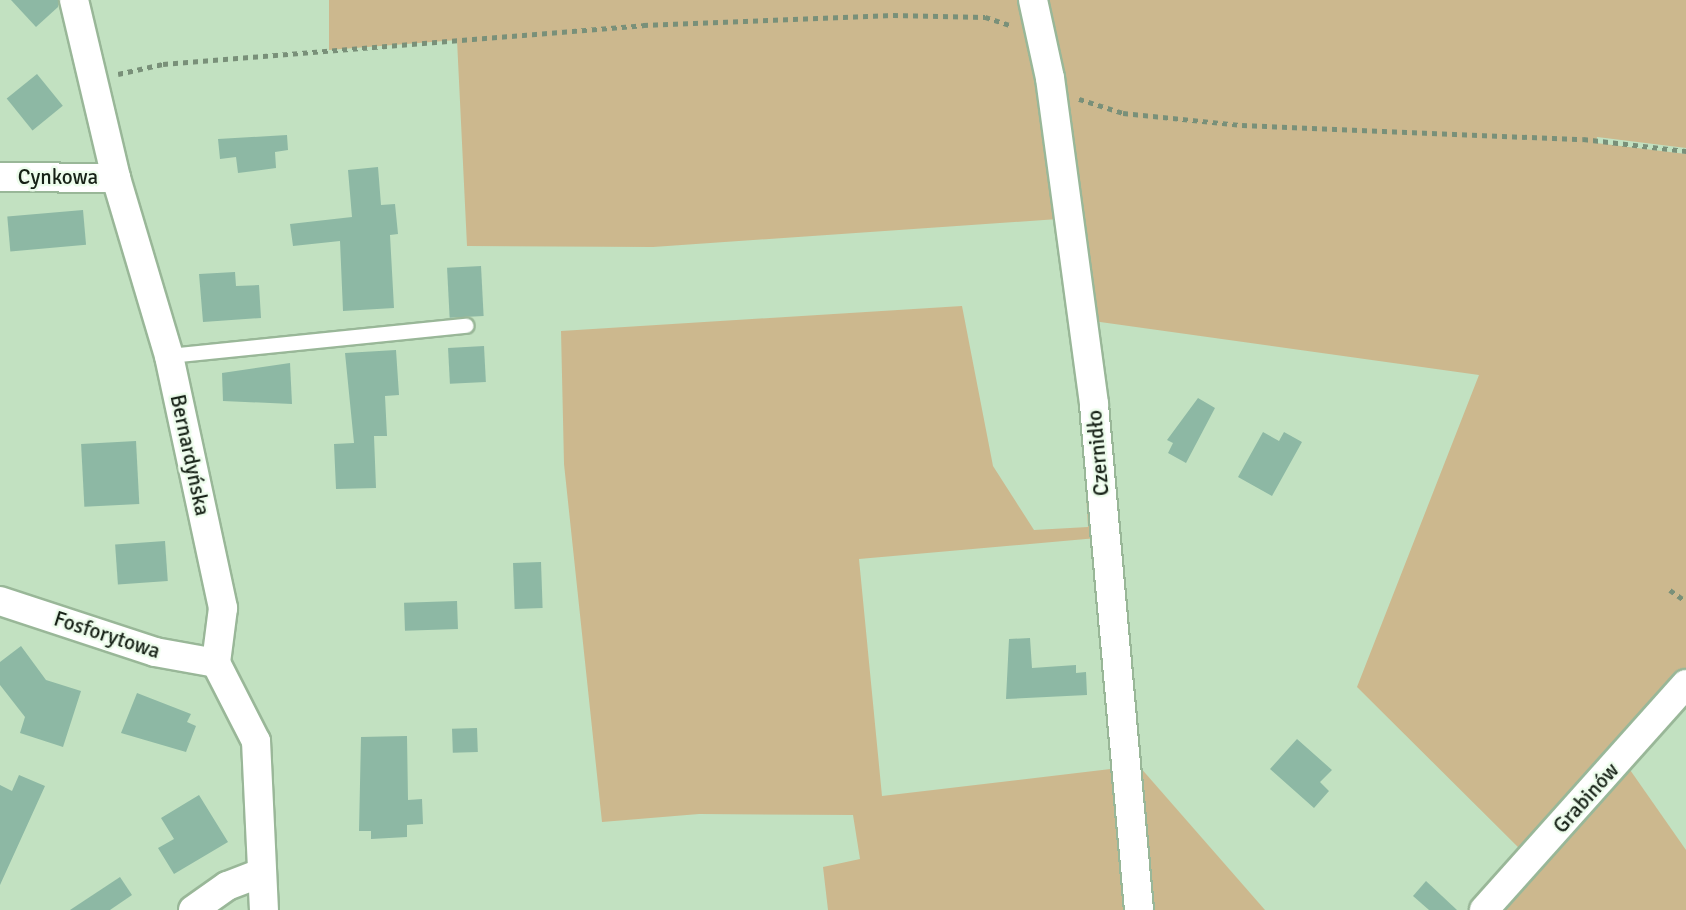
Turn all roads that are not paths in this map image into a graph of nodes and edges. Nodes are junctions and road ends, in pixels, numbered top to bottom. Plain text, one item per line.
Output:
1 (74, 0) edge
2 (1033, 0) edge
3 (0, 177) edge
4 (116, 178) junction
5 (466, 326) dead end
6 (169, 356) junction
7 (0, 600) edge
8 (216, 663) junction
9 (1686, 684) edge
10 (259, 874) junction
11 (193, 910) edge
12 (264, 910) edge
13 (1139, 910) edge
14 (1484, 910) edge

1 - 4 street, Bernardyńska
2 - 13 street, Czernidło
3 - 4 street, Cynkowa
4 - 6 street, Bernardyńska
5 - 6 lane
6 - 8 street, Bernardyńska
7 - 8 street, Fosforytowa
8 - 10 street
9 - 14 street, Grabinów
10 - 11 street
10 - 12 street

